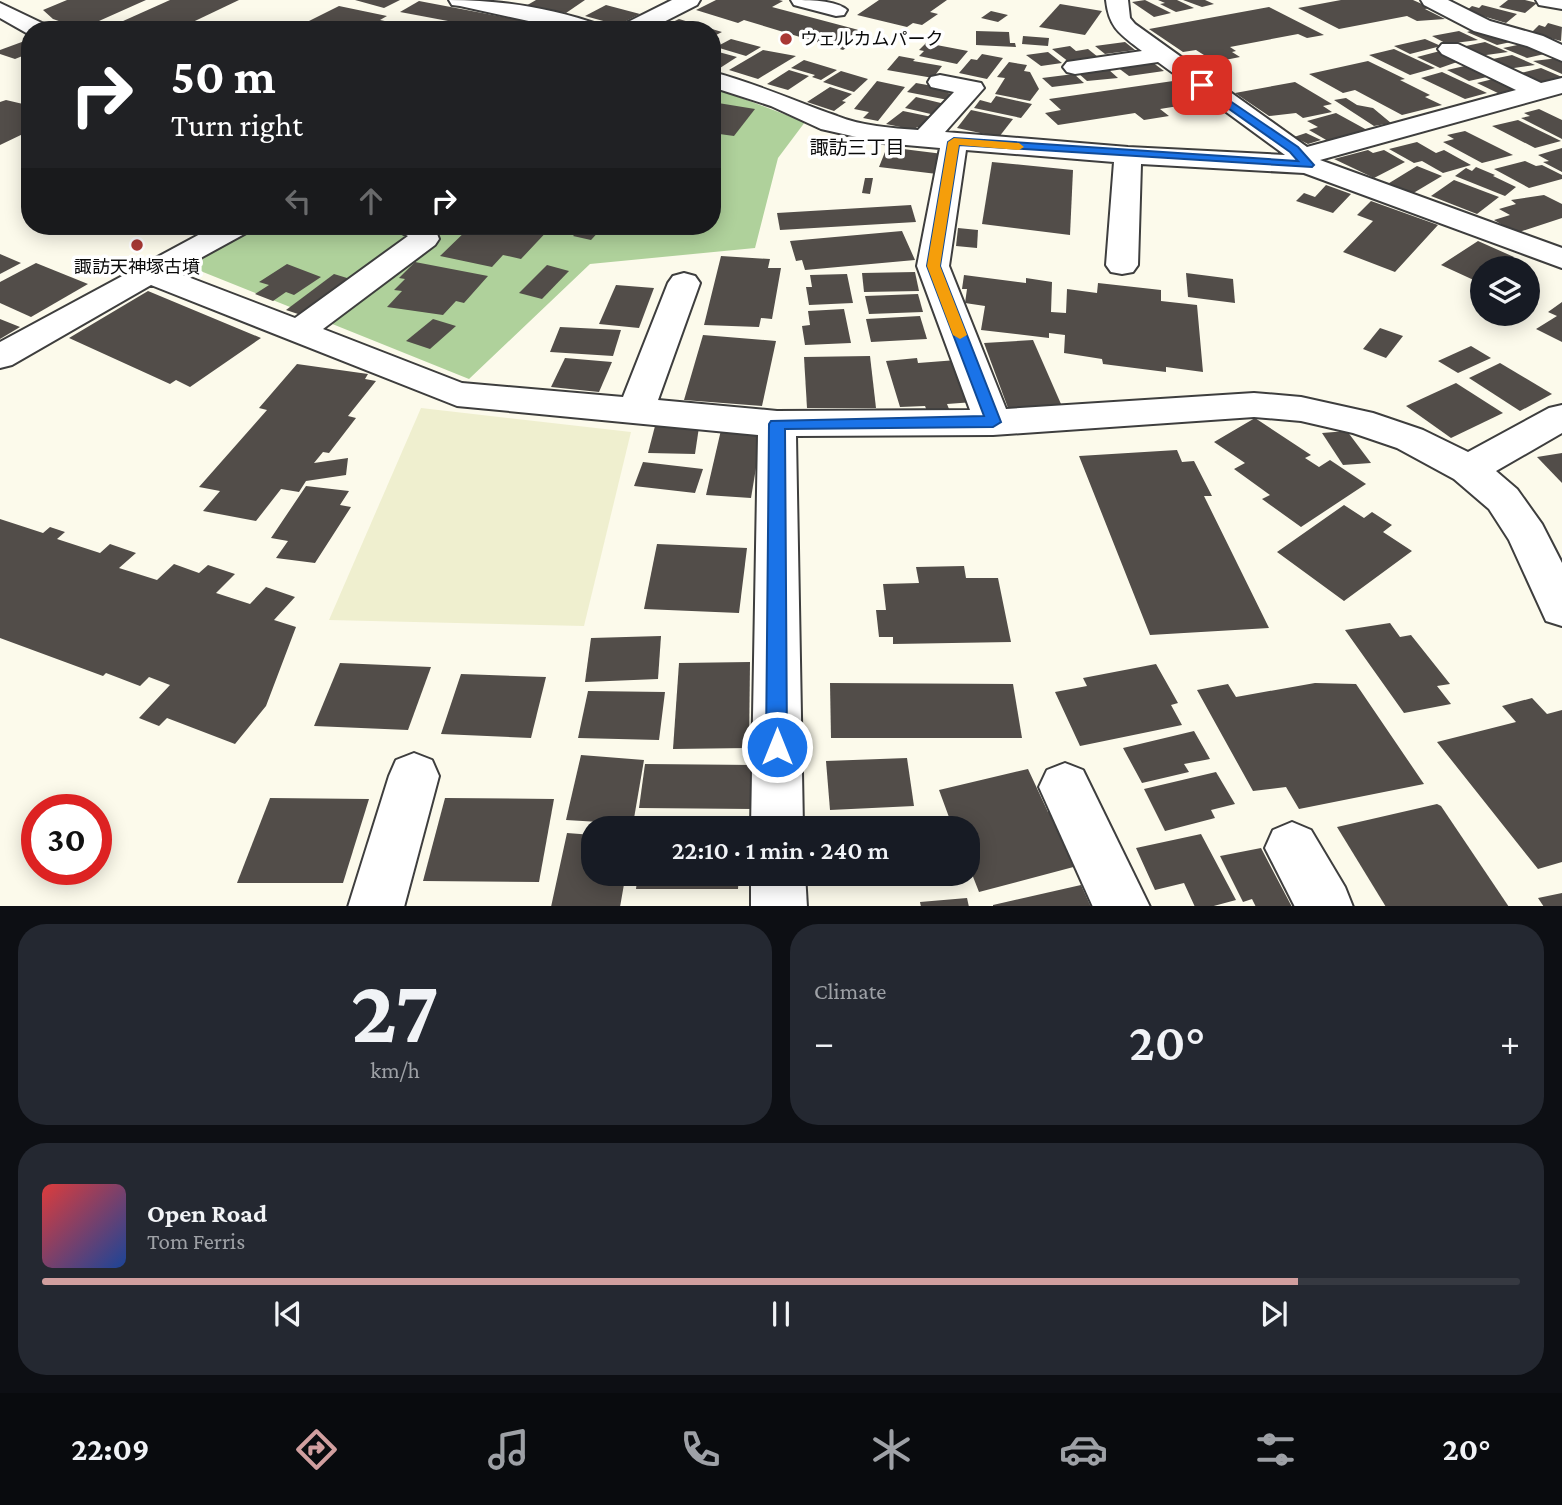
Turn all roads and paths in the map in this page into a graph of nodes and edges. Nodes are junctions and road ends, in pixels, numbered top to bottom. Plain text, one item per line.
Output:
1 (460, 0) edge
2 (689, 0) edge
3 (802, 0) edge
4 (1118, 0) edge
5 (1432, 0) edge
6 (1547, 0) edge
7 (1562, 3) edge
8 (0, 9) edge
9 (836, 10) dead end
10 (21, 21) edge
11 (567, 21) edge
12 (648, 21) edge
13 (1450, 49) dead end
14 (1562, 54) edge
15 (1160, 55) junction
16 (1075, 66) dead end
17 (721, 82) edge
18 (940, 82) dead end
19 (1550, 88) edge
20 (939, 140) junction
21 (1128, 155) junction
22 (1304, 161) junction
23 (1562, 230) edge
24 (220, 235) edge
25 (423, 235) edge
26 (1519, 243) junction
27 (1562, 259) edge
28 (1122, 265) dead end
29 (149, 273) junction
30 (684, 284) dead end
31 (298, 332) junction
32 (0, 358) edge
33 (636, 410) junction
34 (1562, 417) edge
35 (993, 422) junction
36 (777, 424) junction
37 (1468, 469) junction
38 (1562, 608) edge
39 (414, 776) dead end
40 (1065, 787) dead end
41 (776, 816) edge
42 (1292, 848) dead end
43 (778, 886) edge
44 (376, 906) edge
45 (779, 906) edge
46 (1122, 906) edge
47 (1325, 906) edge

1 - 11 street
2 - 12 street
3 - 9 street
4 - 15 street
5 - 14 street
6 - 7 street
8 - 10 street
13 - 19 street
15 - 16 street
15 - 22 street
17 - 20 street
18 - 20 street
19 - 22 street
20 - 21 street
20 - 35 street
21 - 22 street
21 - 28 street
22 - 26 street
23 - 26 street
24 - 29 street
25 - 31 street
26 - 27 street
29 - 31 street
29 - 32 street
30 - 33 street
31 - 33 street
33 - 36 street
34 - 37 street
35 - 36 street
35 - 37 street
36 - 41 street
37 - 38 street
39 - 44 street
40 - 46 street
42 - 47 street
43 - 45 street

